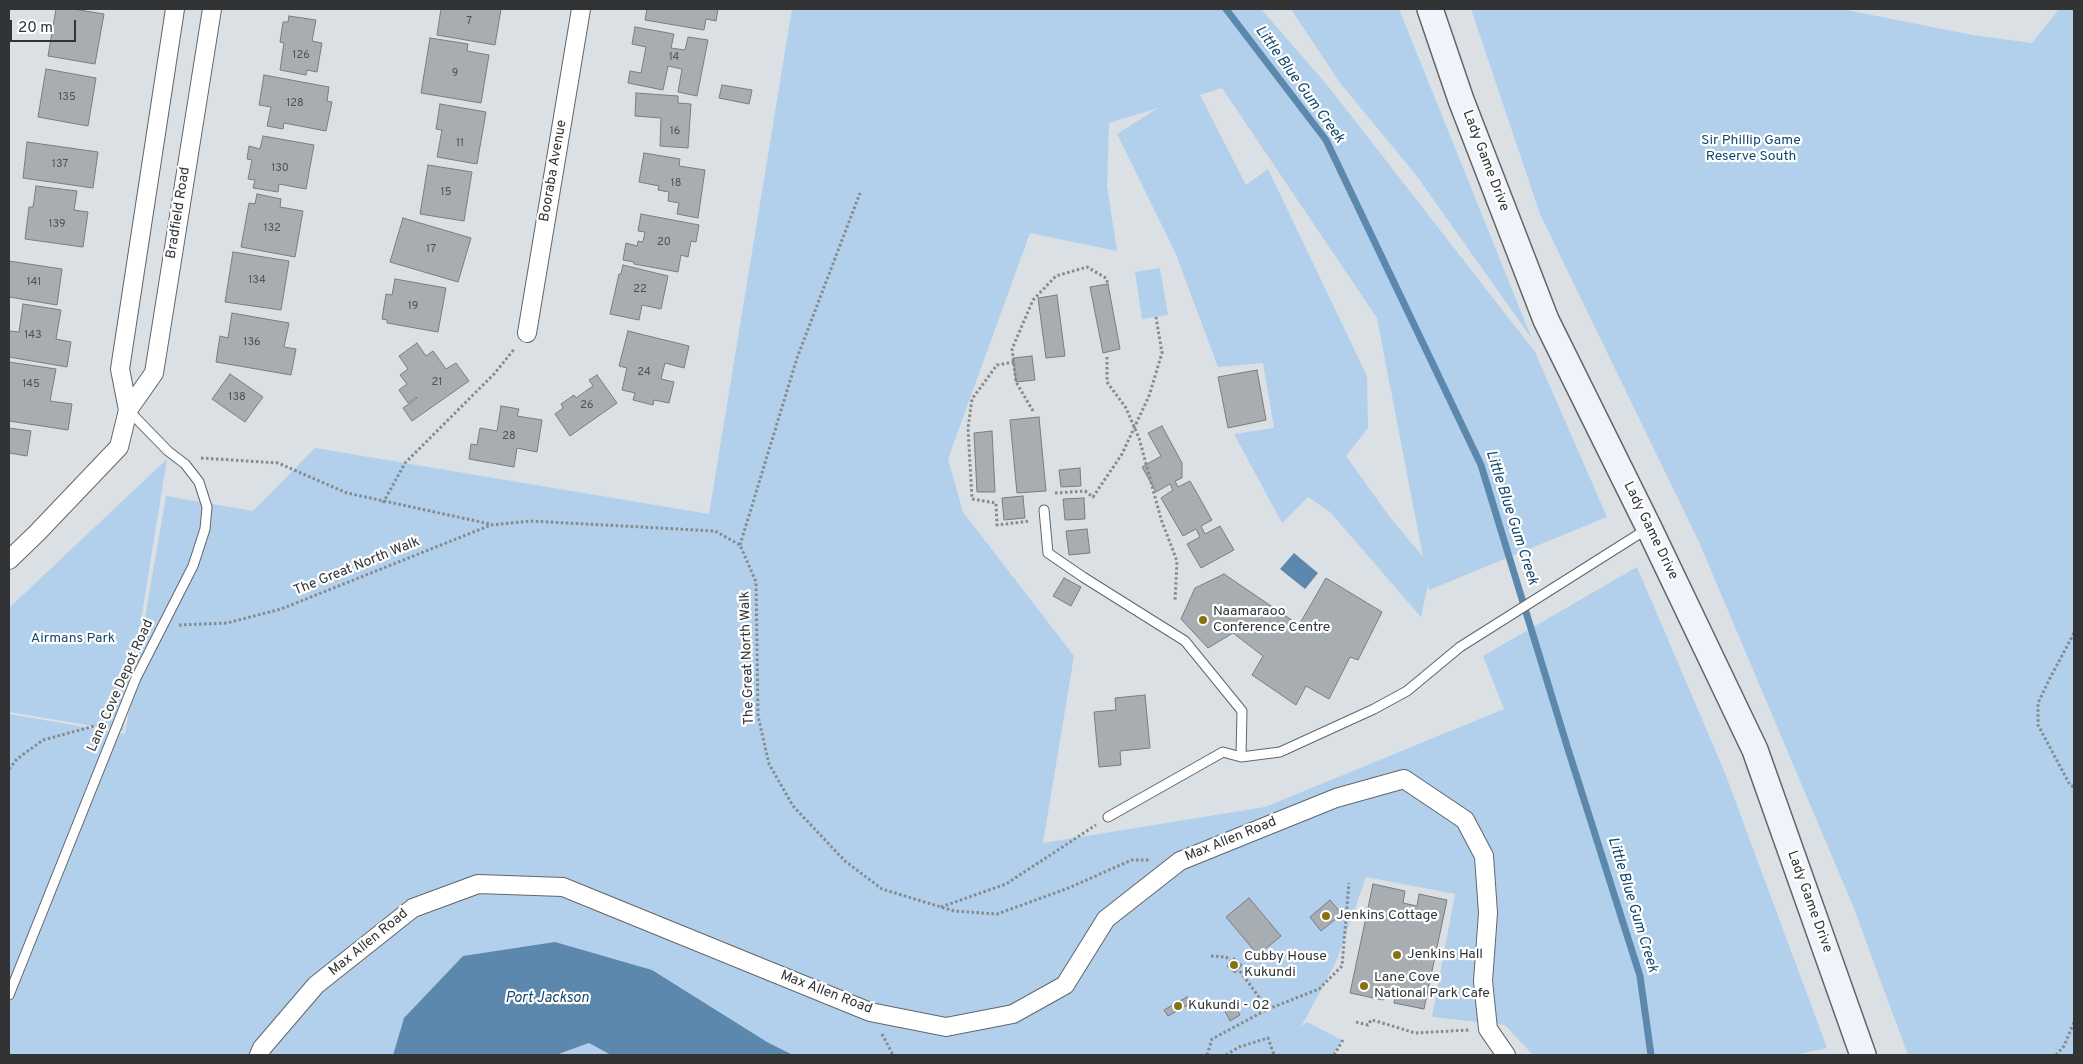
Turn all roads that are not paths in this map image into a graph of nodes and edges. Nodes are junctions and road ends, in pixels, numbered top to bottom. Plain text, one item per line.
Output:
1 (175, 9) edge
2 (212, 9) edge
3 (581, 9) edge
4 (1430, 9) edge
5 (527, 333) road end
6 (128, 410) junction
7 (1044, 510) dead end
8 (1649, 528) junction
9 (9, 560) edge
10 (1241, 757) junction
11 (1108, 817) road end
12 (9, 995) edge
13 (258, 1055) edge
14 (1506, 1055) edge
15 (1864, 1055) edge

1 - 6 street, Bradfield Road
2 - 6 street, Bradfield Road
3 - 5 street, Booraba Avenue
4 - 8 main road, Lady Game Drive
6 - 9 street, Bradfield Road
6 - 12 lane, Lane Cove Depot Road
7 - 10 lane
8 - 10 lane
8 - 15 main road, Lady Game Drive
10 - 11 lane
13 - 14 street, Max Allen Road

